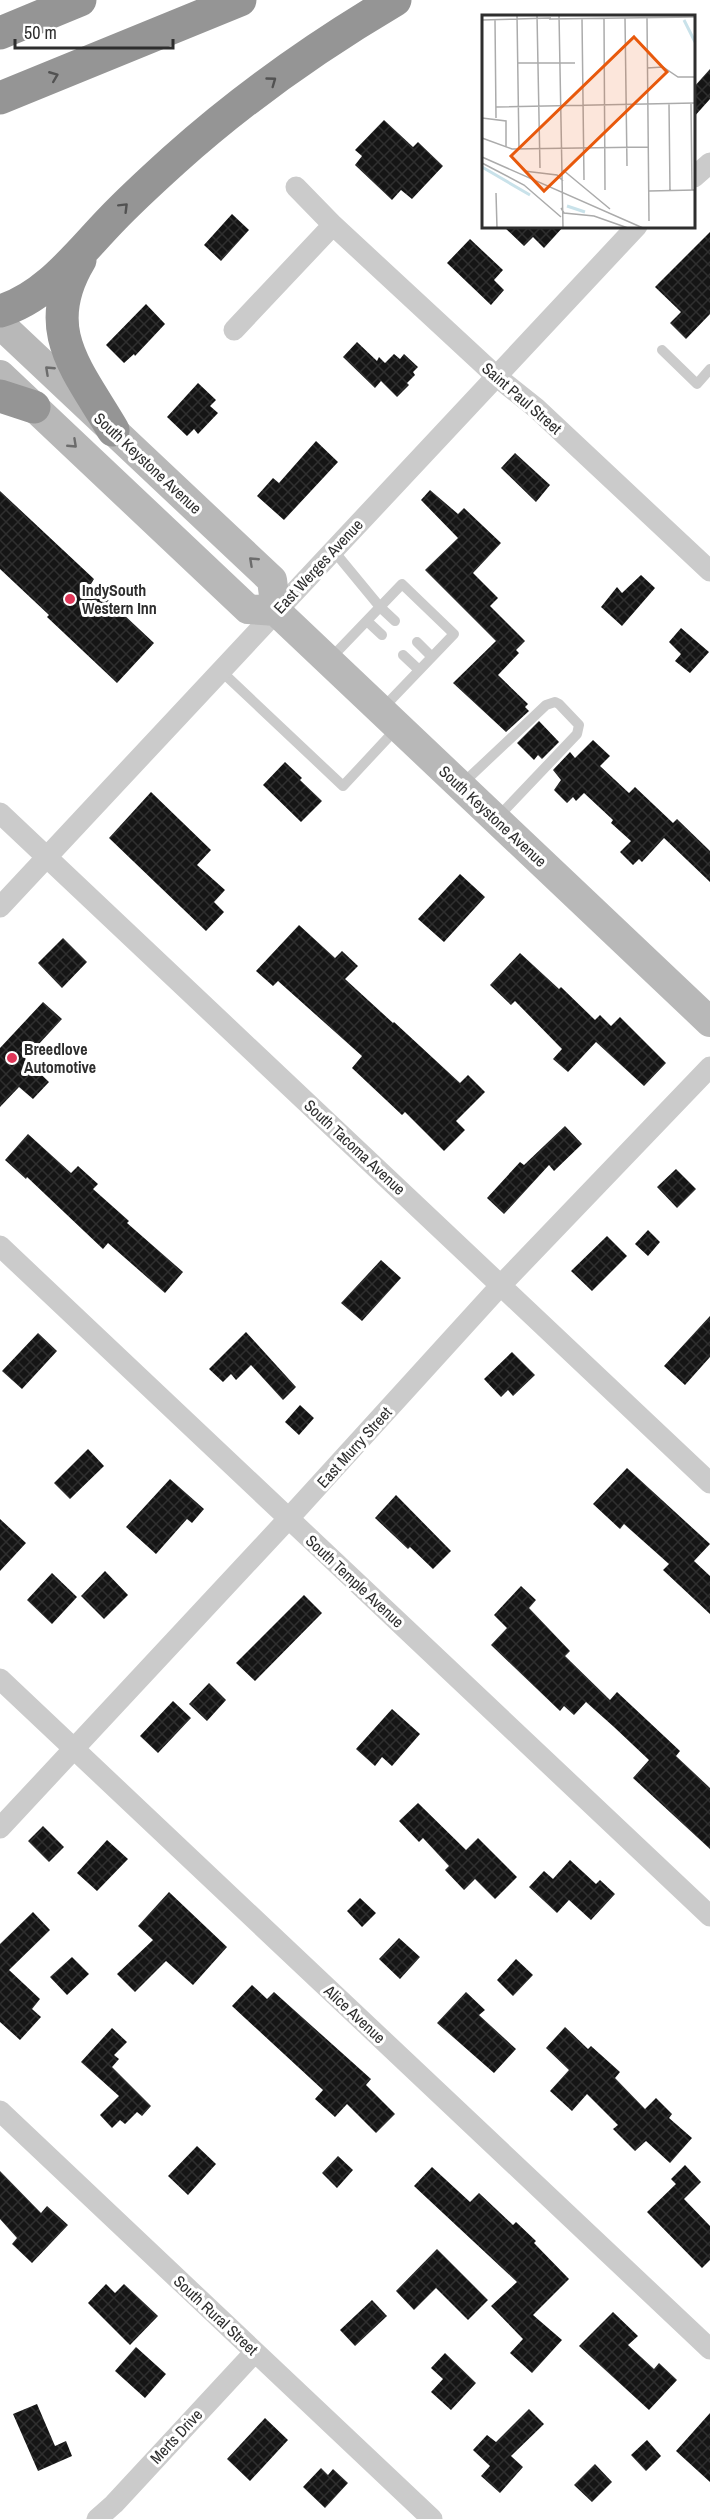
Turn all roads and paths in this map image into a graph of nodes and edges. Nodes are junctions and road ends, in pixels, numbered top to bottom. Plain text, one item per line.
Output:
1 (80, 0) edge
2 (240, 0) edge
3 (395, 0) edge
4 (0, 33) edge
5 (0, 98) edge
6 (296, 187) dead end
7 (333, 225) junction
8 (635, 228) edge
9 (92, 241) junction
10 (0, 311) edge
11 (0, 324) edge
12 (234, 330) dead end
13 (662, 350) dead end
14 (710, 369) edge
15 (0, 375) edge
16 (496, 376) junction
17 (0, 396) edge
18 (34, 407) junction
19 (114, 430) junction
20 (333, 550) junction
21 (710, 571) edge
22 (380, 607) junction
23 (276, 611) junction
24 (367, 621) junction
25 (395, 621) dead end
26 (382, 635) dead end
27 (417, 642) dead end
28 (402, 655) dead end
29 (432, 657) junction
30 (328, 661) junction
31 (220, 670) junction
32 (419, 670) junction
33 (390, 719) junction
34 (460, 786) junction
35 (0, 813) edge
36 (496, 819) junction
37 (47, 857) junction
38 (0, 907) edge
39 (710, 1022) edge
40 (710, 1067) edge
41 (0, 1246) edge
42 (501, 1285) junction
43 (710, 1483) edge
44 (289, 1518) junction
45 (0, 1679) edge
46 (74, 1749) junction
47 (0, 1828) edge
48 (710, 1916) edge
49 (0, 2111) edge
50 (710, 2349) edge
51 (255, 2352) junction
52 (97, 2519) edge
53 (432, 2519) edge

1 - 4 highway
5 -> 2 highway
9 -> 3 highway
6 - 7 street, Saint Paul Street
7 - 12 street
7 - 16 street, Saint Paul Street
8 - 16 street, East Werges Avenue
9 - 10 highway
9 - 19 highway
19 -> 11 main road, South Keystone Avenue
13 - 14 lane
15 - 18 main road
16 - 20 street, East Werges Avenue
16 - 21 street, Saint Paul Street
17 - 18 highway
18 -> 23 main road
23 -> 19 main road, South Keystone Avenue
20 - 22 lane
20 - 23 street, East Werges Avenue
22 - 24 lane
22 - 25 lane
22 - 29 lane
23 - 30 main road, South Keystone Avenue
23 - 31 street, East Werges Avenue
24 - 26 lane
24 - 30 lane
27 - 29 lane
28 - 32 lane
29 - 32 lane
30 - 33 main road, South Keystone Avenue
31 - 33 lane
31 - 37 street, East Werges Avenue
32 - 33 lane
33 - 34 main road, South Keystone Avenue
34 - 36 main road, South Keystone Avenue
34 - 36 lane
35 - 37 street, South Tacoma Avenue
36 - 39 main road, South Keystone Avenue
37 - 38 street, East Werges Avenue
37 - 42 street, South Tacoma Avenue
40 - 42 street, East Murry Street
41 - 44 street, South Temple Avenue
42 - 43 street, South Tacoma Avenue
42 - 44 street, East Murry Street
44 - 46 street, East Murry Street
44 - 48 street, South Temple Avenue
45 - 46 street, Alice Avenue
46 - 47 street, East Murry Street
46 - 50 street, Alice Avenue
49 - 51 street, South Rural Street
51 - 52 street, Merts Drive
51 - 53 street, South Rural Street

